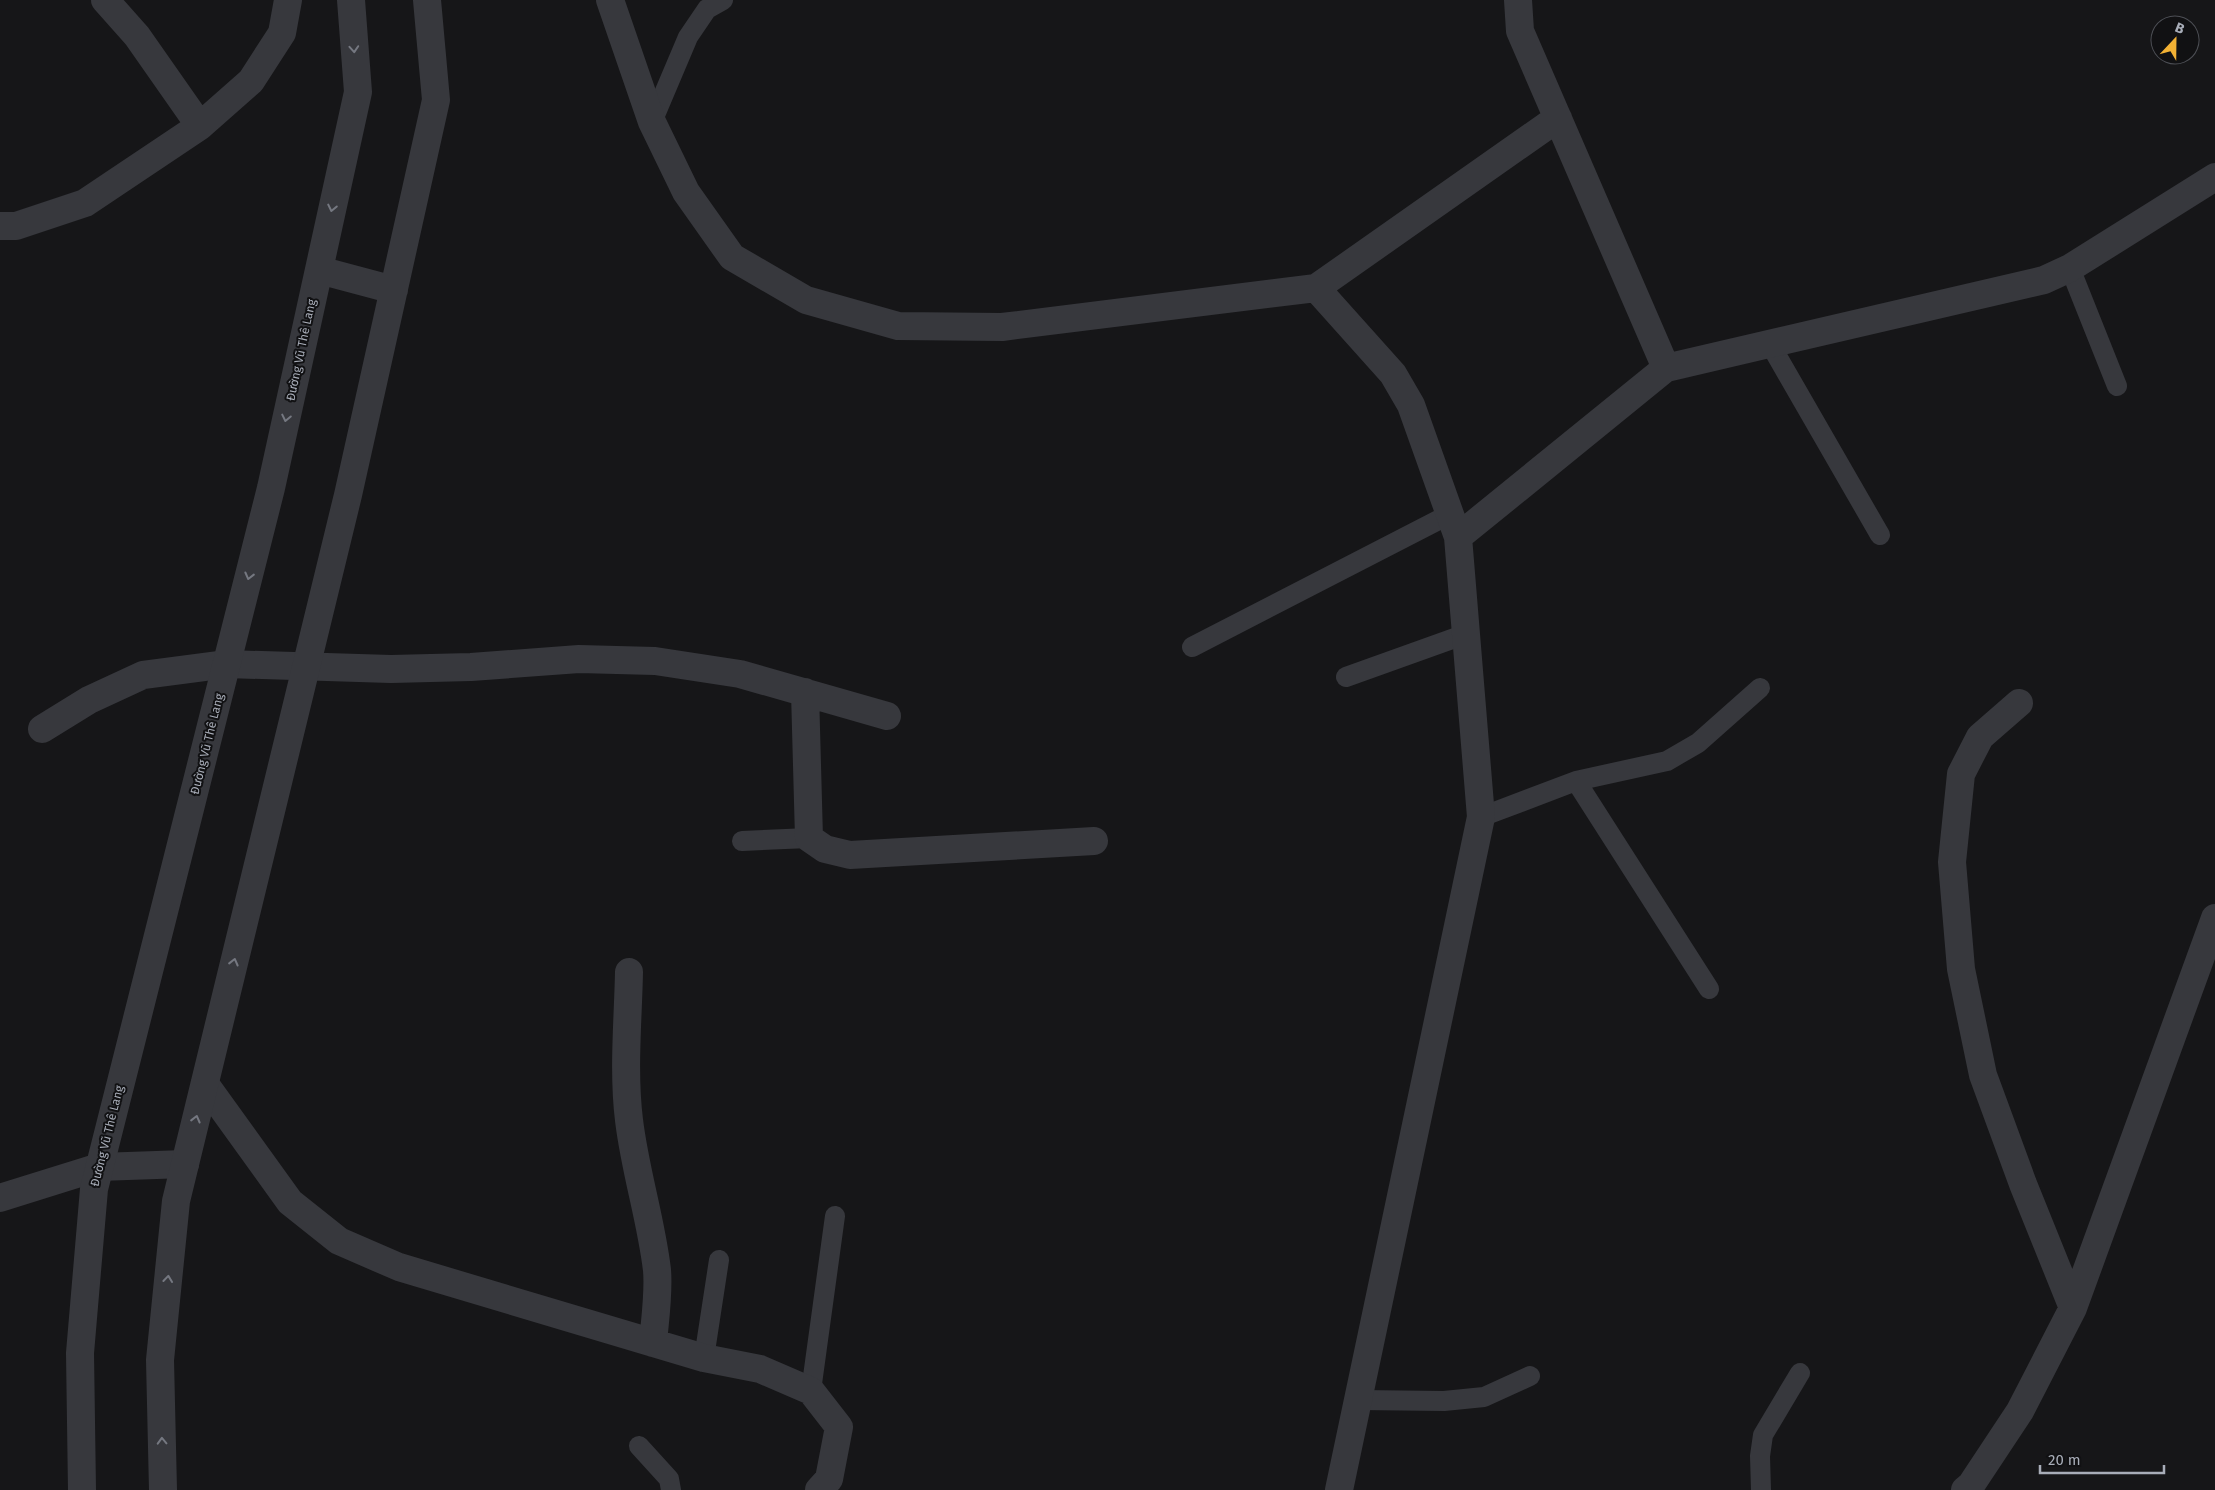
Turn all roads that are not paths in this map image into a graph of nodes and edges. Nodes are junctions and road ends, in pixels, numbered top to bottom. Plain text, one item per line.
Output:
1 (105, 0) edge
2 (288, 0) edge
3 (351, 0) edge
4 (427, 0) edge
5 (610, 0) edge
6 (723, 0) edge
7 (1518, 0) edge
8 (1558, 118) junction
9 (652, 122) junction
10 (200, 126) junction
11 (2215, 177) edge
12 (0, 226) edge
13 (2070, 268) junction
14 (318, 270) junction
15 (1316, 288) junction
16 (394, 290) junction
17 (1770, 344) junction
18 (1666, 368) junction
19 (2117, 386) dead end
20 (1454, 526) junction
21 (1880, 535) dead end
22 (1466, 634) junction
23 (1192, 647) dead end
24 (227, 664) junction
25 (306, 666) junction
26 (1346, 677) dead end
27 (1760, 688) dead end
28 (805, 692) junction
29 (2019, 703) dead end
30 (887, 716) dead end
31 (42, 729) dead end
32 (1576, 781) junction
33 (1480, 817) junction
34 (809, 838) junction
35 (742, 841) dead end
36 (1094, 841) dead end
37 (2215, 918) edge
38 (629, 972) dead end
39 (1709, 989) dead end
40 (204, 1084) junction
41 (185, 1164) junction
42 (99, 1167) junction
43 (0, 1198) edge
44 (835, 1216) dead end
45 (719, 1260) dead end
46 (2073, 1308) junction
47 (653, 1343) junction
48 (704, 1358) junction
49 (1800, 1373) dead end
50 (1530, 1376) dead end
51 (811, 1391) junction
52 (1358, 1400) junction
53 (639, 1446) dead end
54 (82, 1490) edge
55 (163, 1490) edge
56 (671, 1490) edge
57 (819, 1490) edge
58 (1339, 1490) edge
59 (1761, 1490) edge
60 (1965, 1490) edge

1 - 10 street
2 - 10 street
3 -> 14 street, Đường Vũ Thê Lang
4 - 16 street
5 - 9 street
6 - 9 lane
7 - 8 street
8 - 15 street
8 - 18 street
9 - 15 street
10 - 12 street
11 - 13 street
13 - 17 street
13 - 19 lane
14 - 16 street
14 -> 24 street, Đường Vũ Thê Lang
15 - 20 street
16 - 25 street
17 - 18 street
17 - 21 lane
18 - 20 street
20 - 22 street
20 - 23 lane
22 - 26 lane
22 - 33 street
24 - 25 street
24 - 31 street
24 - 42 street, Đường Vũ Thê Lang
25 - 28 street
40 -> 25 street
27 - 32 lane
28 - 30 street
28 - 34 street
29 - 46 street
32 - 33 lane
32 - 39 lane
33 - 52 street
34 - 35 lane
34 - 36 street
37 - 46 street
38 - 47 street
41 -> 40 street
40 - 47 street
41 - 42 street
55 -> 41 street
42 - 43 street
42 - 54 street, Đường Vũ Thê Lang
44 - 51 lane
45 - 48 lane
46 - 60 street
47 - 48 street
48 - 51 street
49 - 59 lane
50 - 52 lane
51 - 57 street
52 - 58 street
53 - 56 lane

